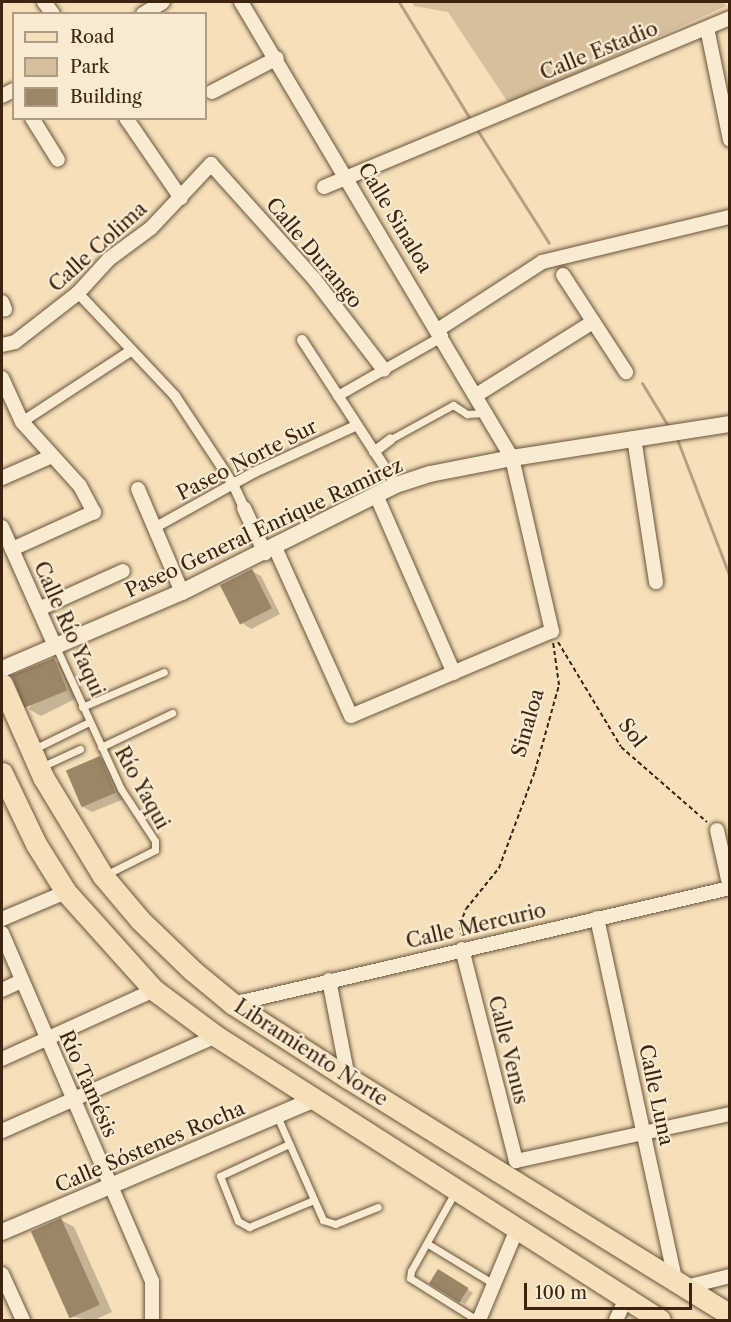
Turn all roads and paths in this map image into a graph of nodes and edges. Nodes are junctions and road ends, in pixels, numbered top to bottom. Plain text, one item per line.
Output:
1 (163, 2) edge
2 (241, 2) edge
3 (146, 12) edge
4 (729, 18) edge
5 (706, 28) junction
6 (277, 58) junction
7 (212, 92) dead end
8 (33, 120) edge
9 (127, 120) edge
10 (729, 140) edge
11 (58, 160) dead end
12 (211, 164) joint
13 (348, 177) junction
14 (324, 187) dead end
15 (181, 198) junction
16 (729, 218) edge
17 (563, 275) dead end
18 (78, 293) junction
19 (593, 322) junction
20 (441, 333) junction
21 (302, 340) dead end
22 (2, 345) edge
23 (132, 350) junction
24 (384, 370) junction
25 (626, 372) dead end
26 (2, 378) edge
27 (478, 394) junction
28 (338, 396) junction
29 (6, 403) edge
30 (488, 413) junction
31 (22, 422) junction
32 (729, 424) edge
33 (357, 425) junction
34 (634, 438) junction
35 (391, 440) joint
36 (374, 452) junction
37 (52, 456) junction
38 (512, 458) junction
39 (2, 478) edge
40 (233, 484) junction
41 (396, 485) junction
42 (138, 489) dead end
43 (377, 497) junction
44 (244, 508) joint
45 (2, 527) edge
46 (154, 528) junction
47 (12, 549) junction
48 (270, 550) junction
49 (123, 571) dead end
50 (656, 582) dead end
51 (182, 592) junction
52 (39, 609) junction
53 (552, 631) junction
54 (55, 646) junction
55 (2, 669) edge
56 (164, 672) dead end
57 (454, 673) junction
58 (4, 695) edge
59 (82, 707) junction
60 (172, 713) dead end
61 (89, 722) junction
62 (100, 747) junction
63 (80, 748) dead end
64 (35, 759) junction
65 (2, 773) edge
66 (717, 830) joint
67 (103, 876) junction
68 (729, 888) edge
69 (66, 892) junction
70 (597, 918) junction
71 (2, 919) edge
72 (2, 933) edge
73 (462, 949) junction
74 (329, 980) junction
75 (21, 981) junction
76 (2, 990) edge
77 (154, 990) junction
78 (233, 1004) junction
79 (216, 1035) junction
80 (46, 1039) junction
81 (2, 1059) edge
82 (348, 1078) junction
83 (315, 1099) junction
84 (75, 1100) junction
85 (729, 1114) edge
86 (277, 1116) junction
87 (421, 1123) junction
88 (2, 1131) edge
89 (644, 1133) junction
90 (289, 1144) junction
91 (111, 1187) junction
92 (456, 1190) junction
93 (314, 1200) junction
94 (378, 1207) dead end
95 (517, 1229) junction
96 (2, 1232) edge
97 (428, 1244) junction
98 (2, 1274) edge
99 (729, 1276) edge
100 (494, 1284) junction
101 (681, 1284) junction
102 (626, 1299) junction
103 (7, 1302) edge
104 (729, 1315) edge
105 (23, 1320) edge
106 (152, 1320) edge
107 (478, 1320) edge
108 (616, 1320) edge
109 (660, 1320) edge

1 - 3 street
2 - 6 street, Calle Sinaloa
4 - 5 street, Calle Estadio
5 - 10 street
5 - 13 street, Calle Estadio
6 - 7 street
6 - 13 street, Calle Sinaloa
8 - 11 street
9 - 15 street
12 - 15 street, Calle Colima
12 - 24 street, Calle Durango
13 - 14 street, Calle Estadio
13 - 20 street, Calle Sinaloa
15 - 18 street, Calle Colima
16 - 20 street
17 - 19 street
18 - 22 street, Calle Colima
18 - 23 street
19 - 25 street
19 - 27 street
20 - 24 street
20 - 27 street, Calle Sinaloa
21 - 28 street
23 - 31 street
23 - 40 street
24 - 28 street
26 - 29 street
27 - 30 street, Calle Sinaloa
28 - 33 street
29 - 31 street
30 - 35 lane
30 - 38 street, Calle Sinaloa
31 - 37 street
32 - 34 street, Paseo General Enrique Ramirez
33 - 36 street
33 - 40 street, Paseo Norte Sur
34 - 38 street, Paseo General Enrique Ramirez
34 - 50 street
35 - 36 street
36 - 41 street
37 - 39 street
37 - 47 street
38 - 41 street, Paseo General Enrique Ramirez
38 - 53 street
40 - 44 street
40 - 46 street, Paseo Norte Sur
41 - 43 street, Paseo General Enrique Ramirez
42 - 46 street
43 - 48 street, Paseo General Enrique Ramirez
43 - 57 street
44 - 48 street
45 - 47 street, Calle Río Yaqui
46 - 51 street
47 - 52 street, Calle Río Yaqui
48 - 51 street, Paseo General Enrique Ramirez
48 - 57 street
49 - 52 street
51 - 54 street, Paseo General Enrique Ramirez
52 - 54 street, Calle Río Yaqui
53 - 57 street
53 - 66 path, Sol
53 - 73 path, Sinaloa
54 - 55 street, Paseo General Enrique Ramirez
54 - 59 lane, Calle Río Yaqui
56 - 59 lane
58 - 64 main road, Libramiento Norte
59 - 61 lane, Calle Río Yaqui
60 - 62 lane
61 - 62 lane, Río Yaqui
61 - 64 lane, Calle Río Yaqui
62 - 67 lane, Río Yaqui
63 - 64 lane
64 - 67 main road, Libramiento Norte
65 - 69 main road, Libramiento Norte
66 - 68 street
67 - 78 main road, Libramiento Norte
68 - 70 street, Calle Mercurio
69 - 71 street
69 - 77 main road, Libramiento Norte
70 - 73 street, Calle Mercurio
70 - 89 street, Calle Luna
72 - 75 street, Río Tamésis
73 - 74 street, Calle Mercurio
73 - 89 street, Calle Venus
74 - 78 street, Calle Mercurio
74 - 82 street
75 - 76 street
75 - 80 street, Río Tamésis
77 - 79 main road, Libramiento Norte
77 - 80 street
78 - 82 main road, Libramiento Norte
79 - 83 main road, Libramiento Norte
79 - 84 street
80 - 81 street
80 - 84 street, Río Tamésis
82 - 87 main road, Libramiento Norte
83 - 86 street, Calle Sóstenes Rocha
83 - 87 main road
83 - 92 main road, Libramiento Norte
84 - 88 street
84 - 91 street, Río Tamésis
85 - 89 street
86 - 90 lane
86 - 91 street, Calle Sóstenes Rocha
87 - 101 main road, Libramiento Norte
89 - 101 street, Calle Luna
90 - 93 lane
90 - 93 lane
91 - 96 street, Calle Sóstenes Rocha
91 - 106 street, Río Tamésis
92 - 95 main road, Libramiento Norte
92 - 97 lane
93 - 94 lane
95 - 100 street
95 - 102 main road, Libramiento Norte
97 - 100 lane
97 - 107 lane
98 - 103 street
99 - 101 street
100 - 107 street
101 - 104 main road, Libramiento Norte
102 - 108 street
102 - 109 main road, Libramiento Norte
103 - 105 street

